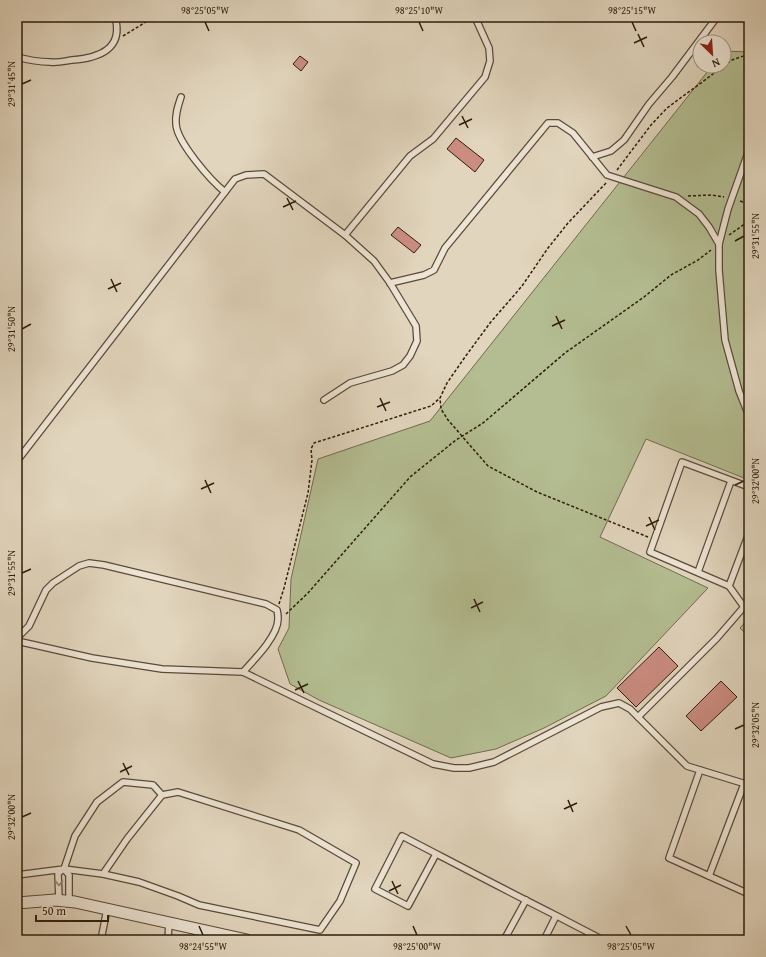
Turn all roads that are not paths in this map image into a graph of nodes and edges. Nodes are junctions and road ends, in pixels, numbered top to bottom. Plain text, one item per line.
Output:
1 (115, 17) edge
2 (475, 17) edge
3 (717, 17) edge
4 (17, 57) edge
5 (181, 97) dead end
6 (749, 150) edge
7 (592, 157) junction
8 (225, 192) junction
9 (345, 235) junction
10 (719, 244) junction
11 (390, 283) junction
12 (324, 400) dead end
13 (749, 416) edge
14 (17, 461) edge
15 (731, 481) junction
16 (749, 487) edge
17 (749, 533) edge
18 (698, 572) junction
19 (729, 586) junction
20 (749, 601) edge
21 (744, 607) junction
22 (17, 638) edge
23 (17, 641) edge
24 (242, 672) junction
25 (638, 717) junction
26 (700, 770) junction
27 (747, 785) edge
28 (162, 795) junction
29 (436, 854) junction
30 (64, 869) junction
31 (103, 874) junction
32 (17, 875) edge
33 (709, 876) junction
34 (749, 894) edge
35 (526, 900) junction
36 (64, 901) junction
37 (17, 903) edge
38 (108, 908) junction
39 (556, 916) junction
40 (169, 922) junction
41 (102, 940) edge
42 (168, 940) edge
43 (247, 940) edge
44 (504, 940) edge
45 (544, 940) edge
46 (603, 940) edge

1 - 4 lane
2 - 9 lane
3 - 7 lane
5 - 8 lane
6 - 10 lane
7 - 10 lane
7 - 11 lane
8 - 9 lane
8 - 14 lane
9 - 11 lane
10 - 13 lane
11 - 12 lane
15 - 16 lane
15 - 18 lane
15 - 18 lane
17 - 19 lane
18 - 19 lane
19 - 21 lane
20 - 21 lane
21 - 25 lane
22 - 24 lane
23 - 24 lane
24 - 25 lane
25 - 26 lane
26 - 27 lane
26 - 33 lane
27 - 33 lane
28 - 30 lane
28 - 31 lane
28 - 31 lane
29 - 29 lane
29 - 35 lane
30 - 31 lane
30 - 32 lane
30 - 36 lane
30 -> 36 lane
33 - 34 lane
35 - 39 lane
35 - 44 lane
36 - 37 street
36 - 38 street
38 - 40 street
38 - 41 lane
39 - 45 lane
39 - 46 lane
40 - 42 lane
40 - 43 street

